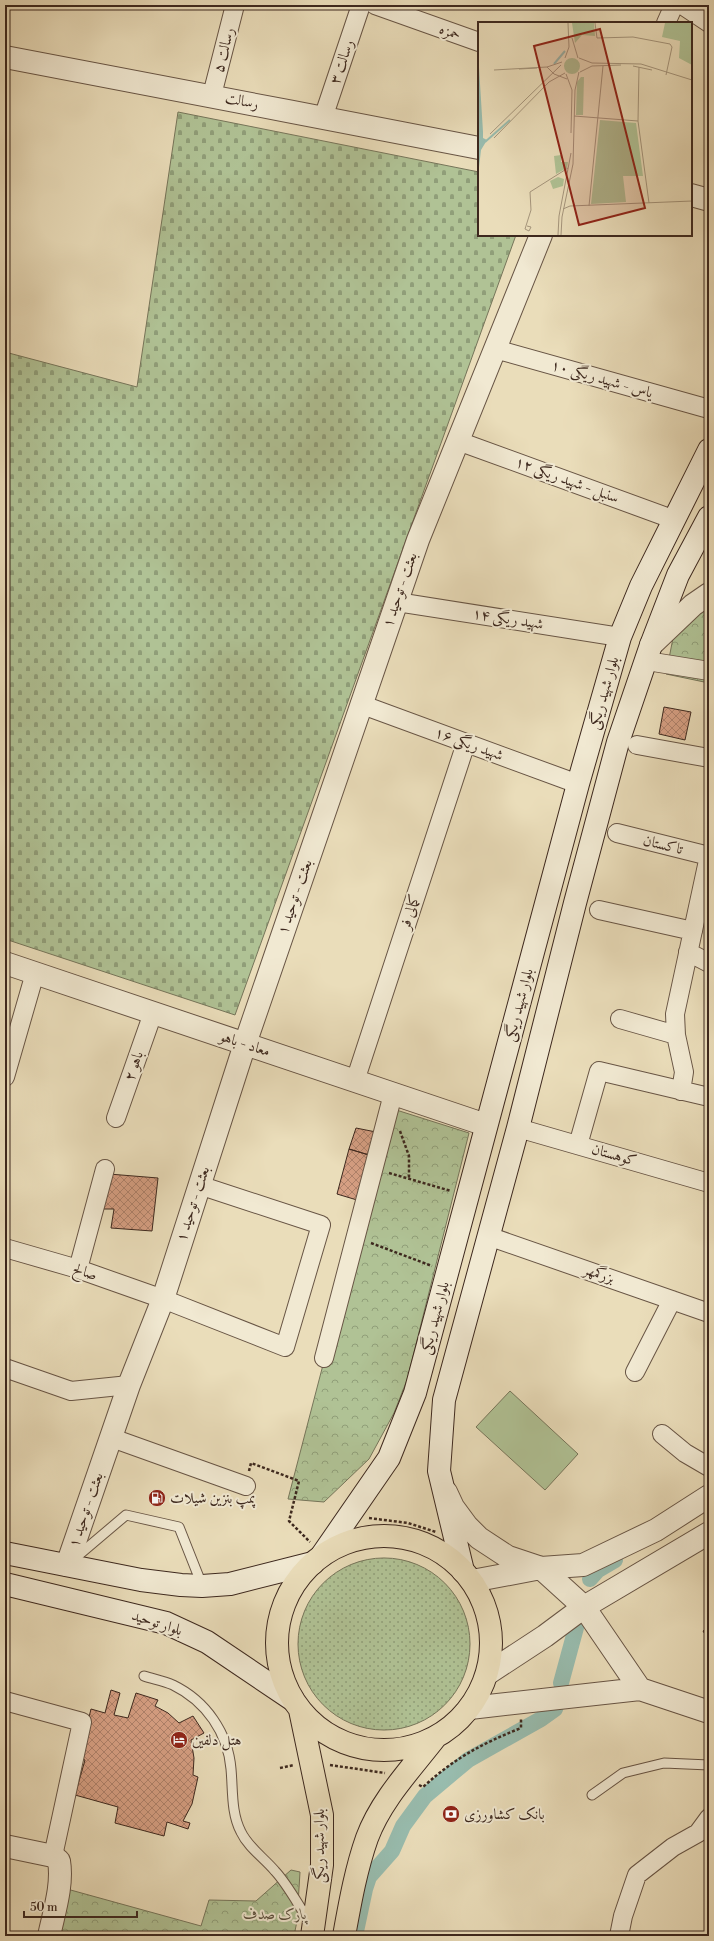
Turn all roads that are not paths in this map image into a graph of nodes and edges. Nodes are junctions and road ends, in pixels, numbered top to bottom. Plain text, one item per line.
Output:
1 (235, 5) edge
2 (361, 5) edge
3 (375, 5) edge
4 (674, 5) edge
5 (682, 5) edge
6 (666, 22) edge
7 (709, 23) edge
8 (478, 42) edge
9 (5, 57) edge
10 (212, 95) junction
11 (323, 118) junction
12 (478, 148) edge
13 (692, 195) edge
14 (709, 200) edge
15 (541, 236) edge
16 (495, 349) junction
17 (709, 409) edge
18 (458, 440) junction
19 (709, 450) edge
20 (709, 517) edge
21 (675, 520) junction
22 (709, 594) edge
23 (397, 602) junction
24 (620, 637) junction
25 (649, 653) junction
26 (709, 671) edge
27 (360, 704) junction
28 (466, 743) junction
29 (637, 745) dead end
30 (709, 758) edge
31 (578, 784) junction
32 (617, 833) dead end
33 (709, 856) edge
34 (704, 903) edge
35 (599, 910) dead end
36 (693, 931) junction
37 (688, 952) junction
38 (5, 963) edge
39 (709, 963) edge
40 (35, 973) junction
41 (153, 1013) junction
42 (620, 1019) dead end
43 (676, 1034) junction
44 (245, 1044) junction
45 (5, 1077) edge
46 (355, 1081) junction
47 (681, 1091) junction
48 (392, 1094) junction
49 (709, 1097) edge
50 (116, 1118) dead end
51 (486, 1125) junction
52 (518, 1128) junction
53 (578, 1145) junction
54 (105, 1169) dead end
55 (709, 1183) edge
56 (199, 1185) junction
57 (488, 1236) junction
58 (5, 1248) edge
59 (78, 1269) junction
60 (163, 1299) junction
61 (672, 1300) junction
62 (709, 1313) edge
63 (324, 1358) dead end
64 (5, 1368) edge
65 (635, 1372) dead end
66 (129, 1385) junction
67 (662, 1434) dead end
68 (112, 1438) junction
69 (709, 1467) edge
70 (246, 1486) road end
71 (443, 1486) junction
72 (709, 1496) edge
73 (709, 1533) edge
74 (5, 1553) edge
75 (317, 1559) junction
76 (67, 1565) junction
77 (541, 1568) junction
78 (468, 1576) junction
79 (5, 1584) edge
80 (202, 1586) junction
81 (584, 1607) junction
82 (487, 1674) junction
83 (144, 1676) dead end
84 (640, 1689) junction
85 (5, 1701) edge
86 (296, 1705) junction
87 (470, 1708) junction
88 (709, 1712) edge
89 (435, 1738) junction
90 (709, 1765) edge
91 (592, 1795) dead end
92 (709, 1818) edge
93 (5, 1846) edge
94 (53, 1856) junction
95 (313, 1932) edge
96 (49, 1936) edge
97 (344, 1936) edge
98 (619, 1936) edge

1 - 10 street, رسالت ۵
2 - 11 street, رسالت ۳
3 - 8 street, حمزه
4 - 6 street
5 - 7 street
9 - 10 street, رسالت
10 - 11 street, رسالت
11 - 12 street, رسالت
13 - 14 street
15 - 16 street, بعثت - توحید ۱
16 - 17 street, یاس - شهید ریگی ۱۰
16 - 18 street, بعثت - توحید ۱
18 - 21 street, سنبل - شهید ریگی ۱۲
18 - 23 street, بعثت - توحید ۱
19 - 21 street, بلوار شهید ریگی
20 - 25 street, بلوار شهید ریگی
21 - 24 street, بلوار شهید ریگی
22 - 25 street
23 - 24 street, شهید ریگی ۱۴
23 - 27 street, بعثت - توحید ۱
24 - 31 street, بلوار شهید ریگی
25 - 26 street
25 - 52 street, بلوار شهید ریگی
27 - 28 street, شهید ریگی ۱۶
27 - 44 street, بعثت - توحید ۱
28 - 31 street, شهید ریگی ۱۶
28 - 46 street, کمالی فر
29 - 30 street
31 - 51 street, بلوار شهید ریگی
32 - 33 street, تاکستان
33 - 34 street
34 - 36 street
35 - 36 street
36 - 37 street
37 - 39 street
37 - 43 street
38 - 40 street, معاد - باهو
40 - 41 street, معاد - باهو
40 - 45 street
41 - 44 street, معاد - باهو
41 - 50 street, باهو ۲
42 - 43 street
43 - 47 street
44 - 46 street, معاد - باهو
44 - 56 street, بعثت - توحید ۱
46 - 48 street, معاد - باهو
47 - 49 street
47 - 53 street
48 - 51 street, معاد - باهو
48 - 63 street
51 - 75 street, بلوار شهید ریگی
52 - 53 street, کوهستان
52 - 57 street, بلوار شهید ریگی
53 - 55 street, کوهستان
54 - 59 street
56 - 60 street, بعثت - توحید ۱
56 - 60 street, صالح
57 - 61 street, بزرگمهر
57 - 71 street, بلوار شهید ریگی
58 - 59 street, صالح
59 - 60 street, صالح
60 - 66 street, بعثت - توحید ۱
61 - 62 street, بزرگمهر
61 - 65 street
64 - 66 street
66 - 68 street, بعثت - توحید ۱
67 - 69 street
68 - 70 street
68 - 76 street, بعثت - توحید ۱
71 - 77 street
71 - 78 street, بلوار شهید ریگی
72 - 77 street
73 - 81 street
74 - 76 street
75 - 78 highway
75 - 80 street
75 - 86 highway
76 - 80 street
76 - 80 lane
77 - 78 street
77 - 81 street
78 - 82 highway
79 - 86 street, بلوار توحید
81 - 82 street
81 - 84 street
82 - 87 highway
83 - 95 lane
84 - 87 street
84 - 88 street
85 - 94 street
86 - 89 highway
86 - 95 highway, بلوار شهید ریگی
87 - 89 highway
89 - 97 highway
90 - 91 lane
92 - 98 street
93 - 94 street
94 - 96 street

